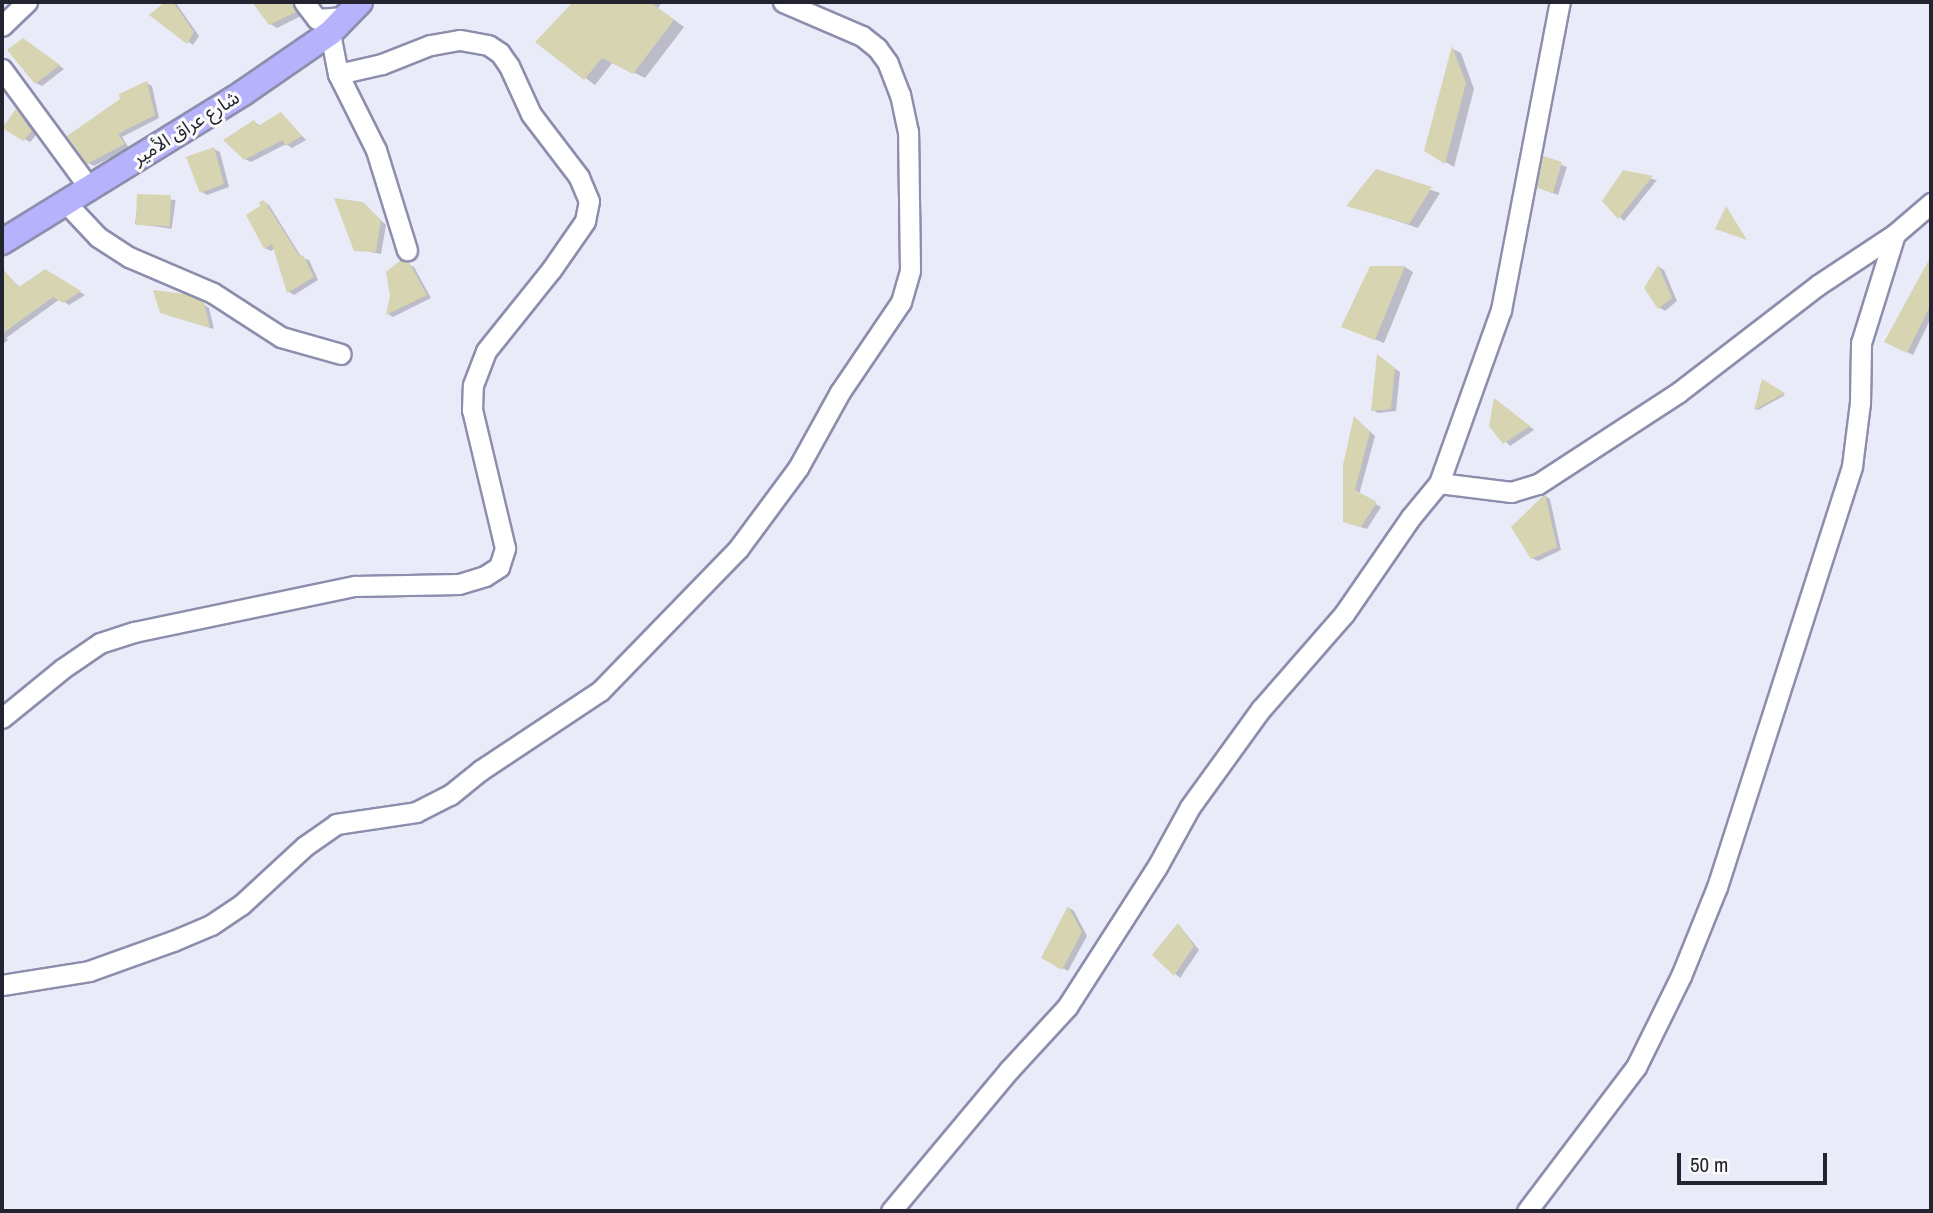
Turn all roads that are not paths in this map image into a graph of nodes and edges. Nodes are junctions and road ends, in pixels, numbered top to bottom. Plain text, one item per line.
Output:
1 (27, 2) edge
2 (304, 2) edge
3 (783, 2) edge
4 (1560, 2) edge
5 (345, 17) edge
6 (2, 26) edge
7 (2, 69) edge
8 (338, 74) junction
9 (90, 189) junction
10 (1931, 202) edge
11 (67, 204) junction
12 (1895, 234) junction
13 (2, 242) edge
14 (408, 250) dead end
15 (341, 354) dead end
16 (1438, 483) junction
17 (2, 718) edge
18 (2, 985) edge
19 (891, 1211) edge
20 (1527, 1211) edge

1 - 6 street
2 - 5 street
3 - 18 street
4 - 16 street
5 - 8 street
5 - 9 main road, شارع عراق الأمير
7 - 9 street
8 - 14 street
8 - 17 street
9 - 11 main road, شارع عراق الأمير
10 - 12 street
11 - 13 main road, شارع عراق الأمير
11 - 15 street
12 - 16 street
12 - 20 street
16 - 19 street

